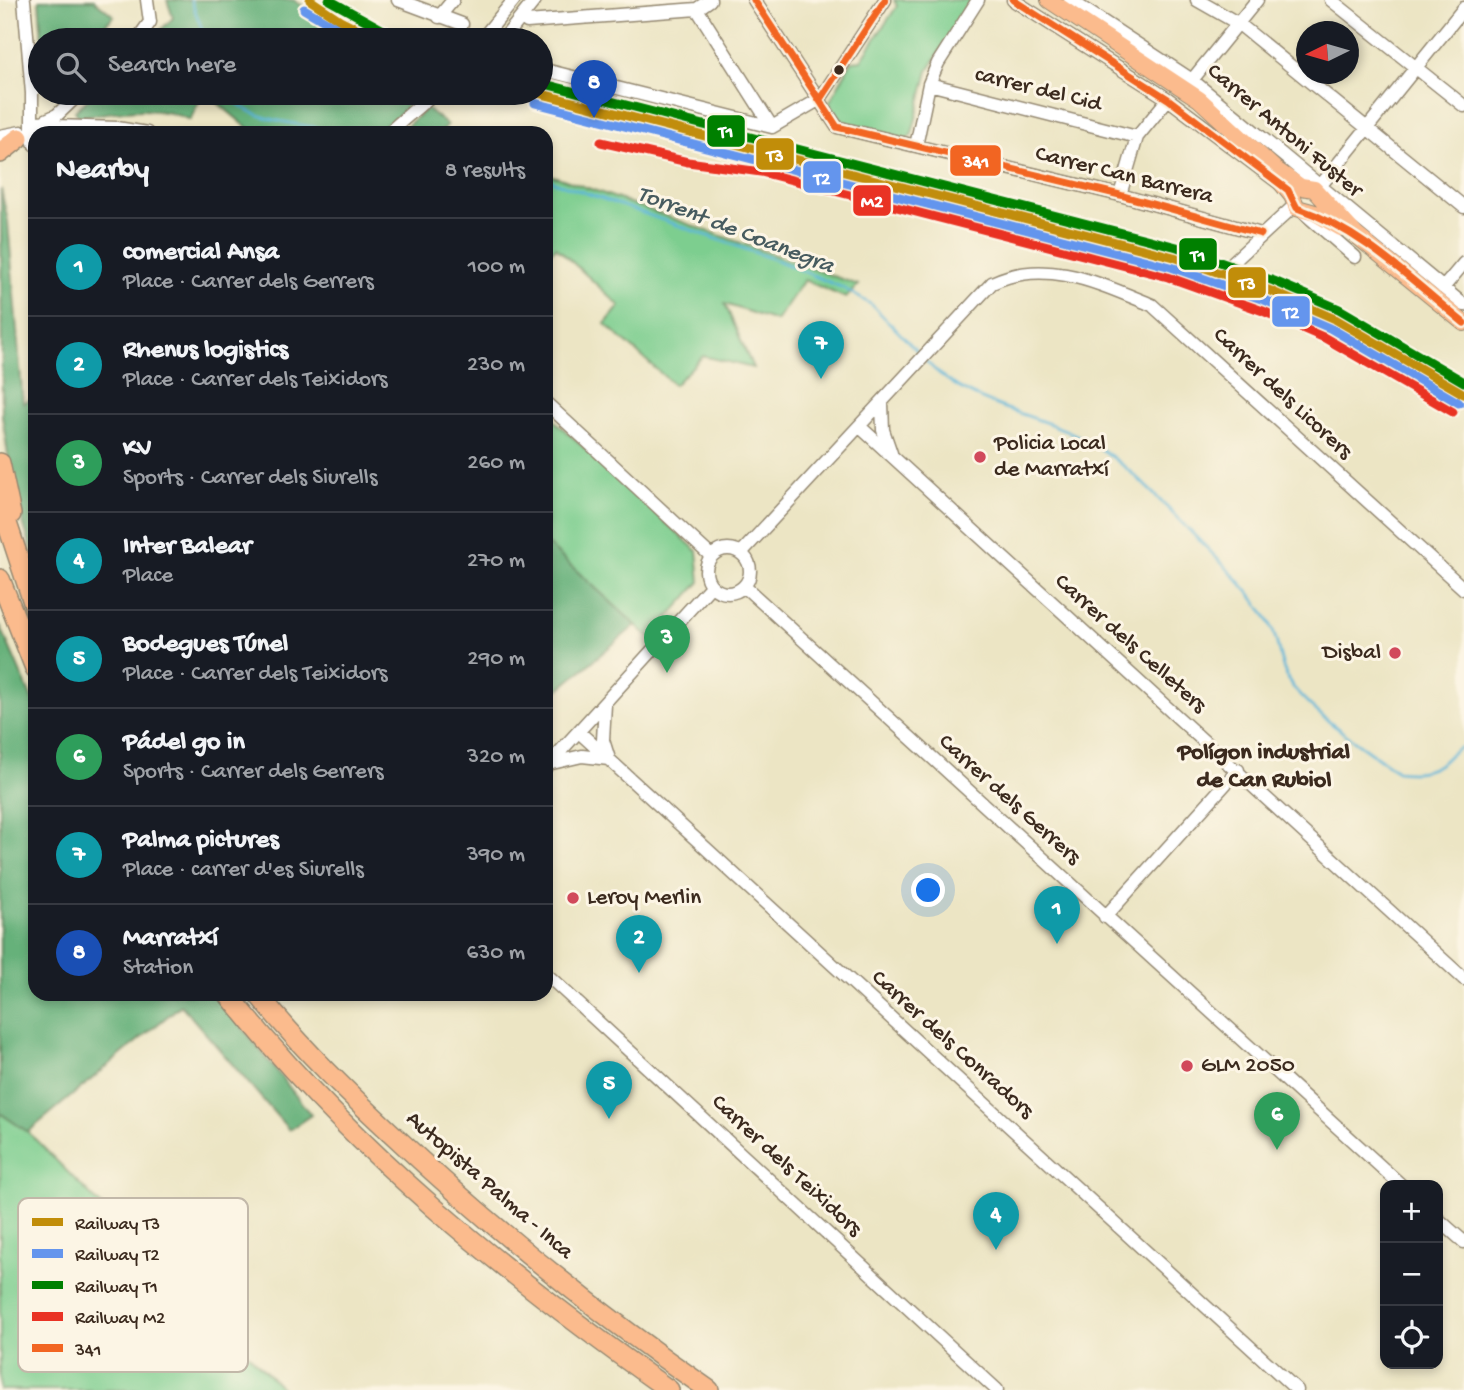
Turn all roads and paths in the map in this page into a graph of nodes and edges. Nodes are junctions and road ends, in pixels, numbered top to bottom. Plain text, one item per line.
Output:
1 (23, 0) edge
2 (147, 0) edge
3 (398, 0) edge
4 (453, 0) edge
5 (514, 0) edge
6 (535, 0) edge
7 (710, 0) edge
8 (754, 0) edge
9 (885, 0) edge
10 (978, 0) edge
11 (1013, 0) edge
12 (1049, 0) edge
13 (1198, 0) edge
14 (1257, 0) edge
15 (1331, 0) edge
16 (1074, 1) edge
17 (1464, 8) edge
18 (696, 9) junction
19 (439, 17) junction
20 (522, 17) junction
21 (462, 24) dead end
22 (1239, 24) junction
23 (147, 28) edge
24 (491, 28) edge
25 (513, 28) edge
26 (28, 52) edge
27 (1417, 68) junction
28 (553, 72) edge
29 (1192, 80) junction
30 (929, 84) junction
31 (820, 99) junction
32 (1168, 99) junction
33 (35, 105) edge
34 (66, 105) edge
35 (420, 105) edge
36 (1464, 106) edge
37 (38, 126) edge
38 (43, 126) edge
39 (397, 126) edge
40 (772, 127) junction
41 (1368, 129) junction
42 (28, 136) edge
43 (1137, 137) junction
44 (916, 146) junction
45 (0, 153) edge
46 (1319, 191) junction
47 (1120, 195) junction
48 (1298, 200) junction
49 (1464, 207) edge
50 (1261, 234) junction
51 (1356, 235) junction
52 (1355, 257) dead end
53 (1232, 263) dead end
54 (1464, 263) edge
55 (1443, 288) junction
56 (1464, 304) edge
57 (1464, 323) edge
58 (882, 402) junction
59 (553, 410) edge
60 (859, 426) junction
61 (891, 456) junction
62 (0, 463) edge
63 (0, 502) edge
64 (9, 532) junction
65 (741, 553) junction
66 (711, 556) junction
67 (0, 579) edge
68 (711, 586) junction
69 (744, 586) junction
70 (28, 588) edge
71 (1464, 589) edge
72 (28, 650) edge
73 (605, 703) junction
74 (579, 732) junction
75 (609, 759) junction
76 (553, 760) edge
77 (553, 764) edge
78 (1238, 770) junction
79 (1105, 917) junction
80 (1464, 979) edge
81 (553, 980) edge
82 (234, 1001) edge
83 (264, 1001) edge
84 (1395, 1180) edge
85 (1443, 1223) edge
86 (1464, 1242) edge
87 (669, 1390) edge
88 (709, 1390) edge
89 (997, 1390) edge
90 (1297, 1390) edge

1 - 26 street
2 - 23 street
3 - 19 street
4 - 19 street
5 - 24 street
6 - 20 street
7 - 18 street
8 - 31 street, Carrer Can Barrera
9 - 31 street
10 - 30 street
11 - 32 street
12 - 48 main road
13 - 22 street
14 - 22 street
15 - 27 street
16 - 29 street, Carrer Antoni Fuster
17 - 27 street
18 - 20 street
18 - 40 street
19 - 21 street
20 - 25 street
22 - 29 street
22 - 41 street
27 - 36 street
27 - 41 street
28 - 40 street
29 - 46 street, Carrer Antoni Fuster
30 - 43 street, carrer del Cid
30 - 44 street
31 - 40 street
31 - 44 street, Carrer Can Barrera
32 - 43 street
32 - 48 street
33 - 37 street
34 - 38 street
35 - 39 street
41 - 46 street
41 - 49 street
42 - 45 highway
43 - 47 street
44 - 47 street, Carrer Can Barrera
46 - 48 main road
46 - 51 main road
46 - 55 street, Carrer Antoni Fuster
47 - 50 street, Carrer Can Barrera
48 - 50 street
48 - 51 main road
48 - 52 street
50 - 53 street
51 - 57 main road
54 - 55 street
55 - 56 street, Carrer Antoni Fuster
58 - 60 street
58 - 61 street
58 - 71 street, Carrer dels Licorers
59 - 66 street
60 - 61 street, Carrer dels Celleters
60 - 65 street
61 - 78 street, Carrer dels Celleters
62 - 64 highway
63 - 64 highway
64 - 70 highway
65 - 66 street
65 - 69 street
66 - 68 street
67 - 72 highway
68 - 69 street
68 - 73 street
69 - 79 street, Carrer dels Gerrers
73 - 74 street
73 - 75 street
74 - 75 street, Carrer dels Conradors
74 - 76 street
75 - 77 street
75 - 90 street, Carrer dels Conradors
78 - 79 street
78 - 80 street, Carrer dels Celleters
79 - 84 street, Carrer dels Gerrers
81 - 89 street, Carrer dels Teixidors
82 - 87 highway
83 - 88 highway, Autopista Palma - Inca
85 - 86 street

